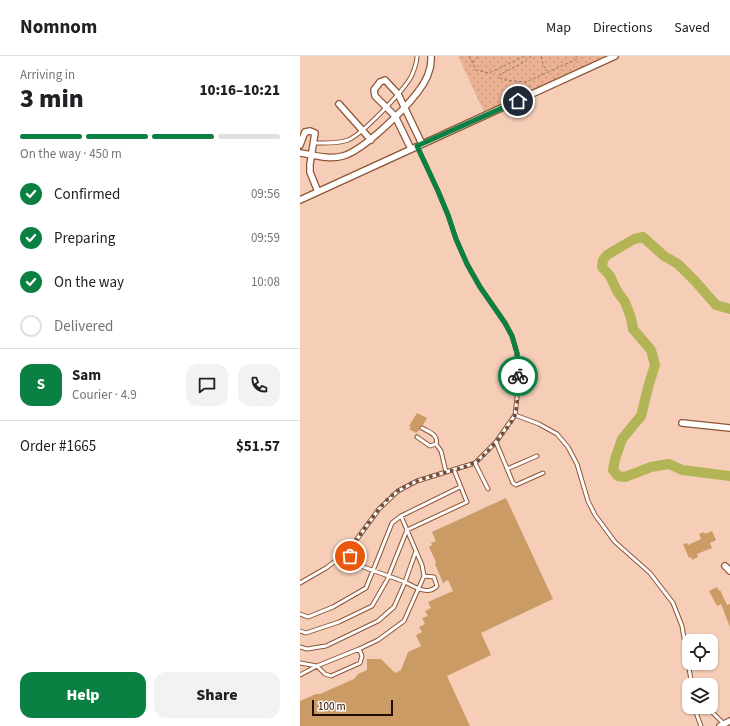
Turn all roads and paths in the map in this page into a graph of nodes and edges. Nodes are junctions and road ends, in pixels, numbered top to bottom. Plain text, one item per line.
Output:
1 (417, 56) edge
2 (431, 56) edge
3 (469, 56) edge
4 (479, 56) edge
5 (525, 56) edge
6 (531, 56) edge
7 (541, 56) edge
8 (576, 56) edge
9 (615, 56) edge
10 (472, 62) junction
11 (547, 72) junction
12 (398, 94) junction
13 (340, 104) dead end
14 (405, 106) junction
15 (386, 107) junction
16 (395, 116) junction
17 (362, 130) junction
18 (371, 140) junction
19 (314, 143) junction
20 (300, 145) edge
21 (420, 145) junction
22 (411, 149) junction
23 (300, 153) edge
24 (312, 155) junction
25 (318, 192) junction
26 (300, 200) edge
27 (515, 415) junction
28 (682, 423) dead end
29 (422, 428) dead end
30 (730, 428) edge
31 (417, 438) dead end
32 (496, 442) junction
33 (436, 444) junction
34 (536, 456) dead end
35 (475, 463) junction
36 (507, 469) junction
37 (454, 470) junction
38 (446, 472) junction
39 (543, 473) dead end
40 (460, 487) junction
41 (488, 489) dead end
42 (400, 516) junction
43 (408, 530) junction
44 (416, 550) junction
45 (346, 553) junction
46 (725, 566) dead end
47 (373, 570) junction
48 (730, 571) edge
49 (389, 576) junction
50 (424, 576) junction
51 (405, 582) junction
52 (300, 583) edge
53 (419, 589) junction
54 (300, 614) edge
55 (300, 631) edge
56 (300, 647) edge
57 (359, 649) junction
58 (300, 663) edge
59 (317, 666) junction
60 (300, 675) edge
61 (691, 678) edge
62 (697, 714) edge
63 (714, 714) edge
64 (725, 724) edge
65 (701, 726) edge

1 - 12 lane
2 - 14 street
3 - 10 path
4 - 10 path
5 - 10 path
6 - 11 path
7 - 11 path
8 - 11 path
9 - 21 street
12 - 14 street
12 - 15 lane
12 - 15 street
13 - 17 street
14 - 16 street
14 - 21 street
15 - 16 street
15 - 17 lane
16 - 18 street
16 - 22 street
17 - 18 street
17 - 19 lane
18 - 24 street
19 - 20 street
19 - 24 street
21 - 22 street
21 - 27 lane
22 - 25 street
23 - 24 street
24 - 25 street
25 - 26 street
27 - 32 lane
27 - 61 lane
28 - 30 street
29 - 33 lane
31 - 33 lane
32 - 35 lane
32 - 36 lane
33 - 38 lane
34 - 36 lane
35 - 37 lane
35 - 41 lane
36 - 39 lane
37 - 38 lane
37 - 40 lane
38 - 45 lane
40 - 42 lane
40 - 43 lane
42 - 43 lane
42 - 47 lane
43 - 44 lane
43 - 49 lane
44 - 50 lane
44 - 51 lane
45 - 47 lane
45 - 52 lane
46 - 48 street
47 - 49 lane
47 - 54 lane
49 - 51 lane
49 - 55 lane
50 - 53 lane
50 - 53 lane
51 - 53 lane
51 - 56 lane
53 - 57 lane
57 - 59 lane
57 - 59 lane
58 - 59 lane
59 - 60 lane
62 - 65 lane
63 - 64 lane

